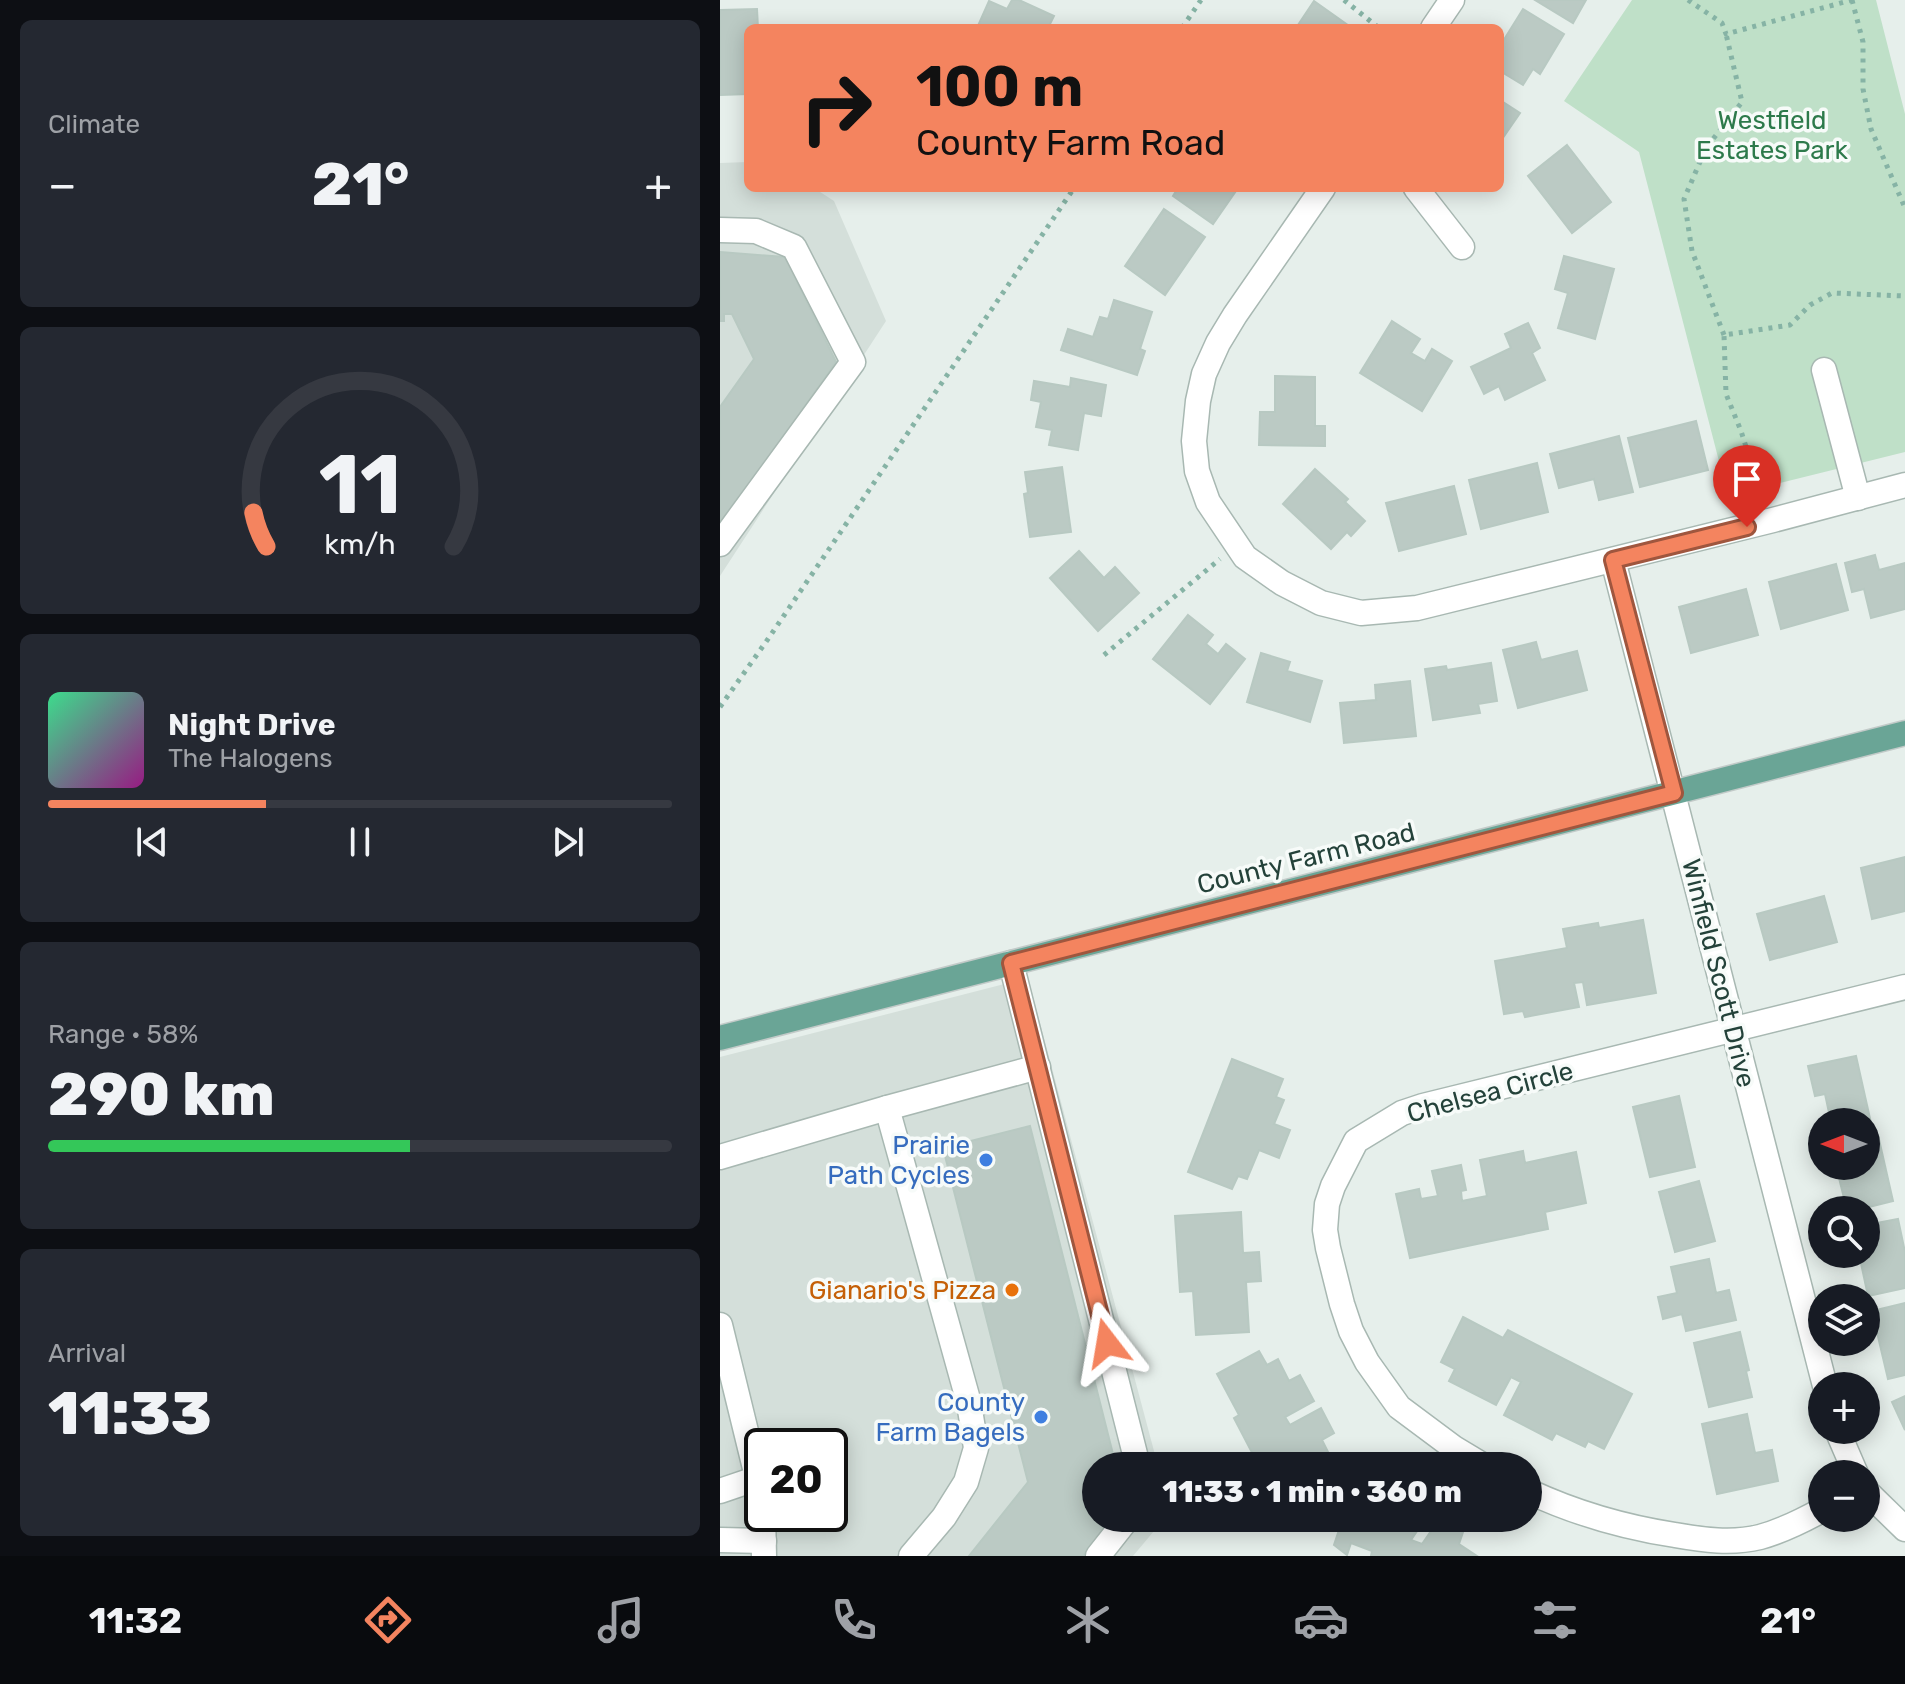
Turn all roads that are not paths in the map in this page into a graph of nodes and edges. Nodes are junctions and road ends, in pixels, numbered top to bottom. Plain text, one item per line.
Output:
1 (1452, 0) edge
2 (1436, 24) edge
3 (1320, 192) edge
4 (1419, 192) edge
5 (720, 230) edge
6 (1462, 247) dead end
7 (1824, 370) dead end
8 (1905, 485) edge
9 (1858, 498) junction
10 (720, 544) edge
11 (1613, 560) junction
12 (1905, 733) edge
13 (1674, 793) junction
14 (1011, 963) junction
15 (1905, 987) edge
16 (1733, 1030) junction
17 (721, 1039) edge
18 (1038, 1067) junction
19 (887, 1108) junction
20 (720, 1157) edge
21 (720, 1325) edge
22 (1821, 1372) edge
23 (745, 1428) edge
24 (1134, 1452) edge
25 (1461, 1452) edge
26 (744, 1489) edge
27 (720, 1491) edge
28 (1542, 1497) edge
29 (1880, 1505) edge
30 (1808, 1517) edge
31 (1905, 1529) edge
32 (1117, 1532) edge
33 (720, 1540) edge
34 (764, 1549) edge
35 (911, 1556) edge
36 (1098, 1556) edge

1 - 2 street
3 - 11 street
4 - 6 street
5 - 10 street
7 - 9 street
8 - 9 street
9 - 11 street
11 - 13 street, Winfield Scott Drive
12 - 13 main road, County Farm Road
13 - 14 main road, County Farm Road
13 - 16 street, Winfield Scott Drive
14 - 17 main road, County Farm Road
14 - 18 street
15 - 16 street, Chelsea Circle
16 - 22 street, Winfield Scott Drive
16 - 25 street, Chelsea Circle
18 - 19 street
18 - 24 street
19 - 20 street
19 - 35 street
21 - 23 street
26 - 27 street
28 - 30 street
29 - 31 street
32 - 36 street
33 - 34 street

